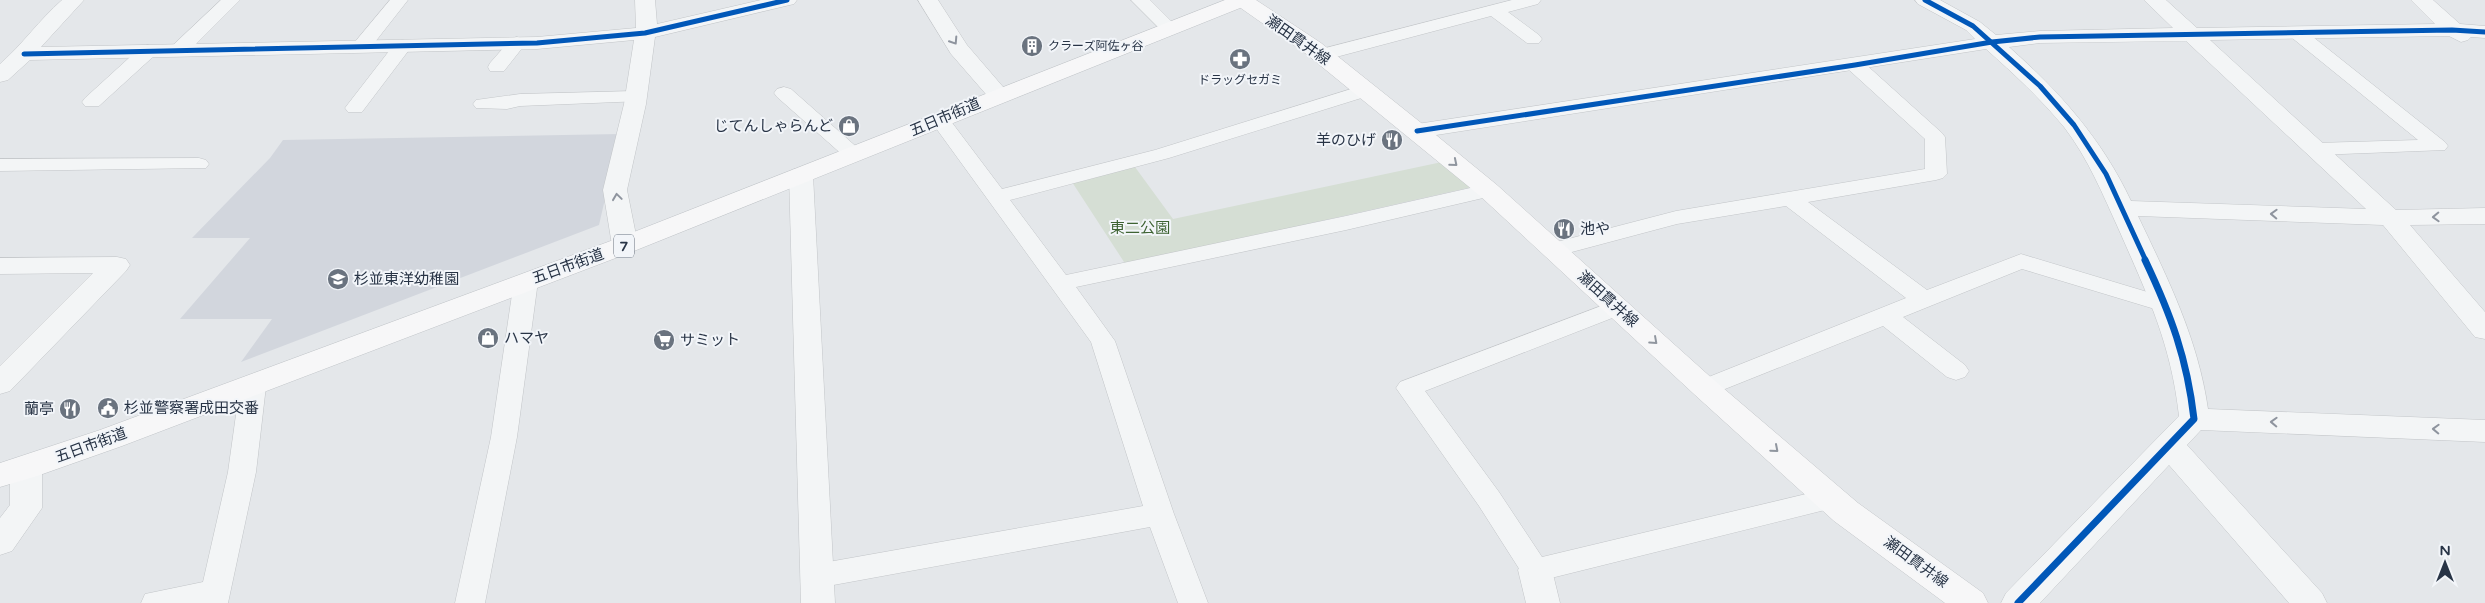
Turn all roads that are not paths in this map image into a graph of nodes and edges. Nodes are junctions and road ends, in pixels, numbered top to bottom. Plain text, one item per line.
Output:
1 (74, 0) edge
2 (231, 0) edge
3 (399, 0) edge
4 (645, 0) edge
5 (787, 0) edge
6 (928, 0) edge
7 (1140, 0) edge
8 (1242, 0) edge
9 (1532, 0) edge
10 (1925, 0) edge
11 (2154, 0) edge
12 (2416, 0) edge
13 (1494, 10) junction
14 (1170, 29) junction
15 (2452, 30) junction
16 (2485, 32) edge
17 (645, 33) junction
18 (2297, 33) junction
19 (2192, 34) junction
20 (1533, 39) dead end
21 (1992, 42) junction
22 (517, 43) junction
23 (0, 45) edge
24 (403, 46) junction
25 (361, 47) junction
26 (148, 51) junction
27 (178, 51) junction
28 (25, 52) junction
29 (2485, 52) edge
30 (1321, 55) junction
31 (1855, 65) junction
32 (497, 67) dead end
33 (0, 74) edge
34 (1364, 91) junction
35 (784, 93) dead end
36 (999, 95) junction
37 (635, 97) junction
38 (92, 102) dead end
39 (483, 104) dead end
40 (355, 108) dead end
41 (940, 120) junction
42 (1417, 131) junction
43 (2316, 149) junction
44 (853, 154) junction
45 (200, 164) dead end
46 (0, 165) edge
47 (801, 175) junction
48 (1488, 190) junction
49 (995, 196) junction
50 (1789, 198) junction
51 (2121, 208) junction
52 (2485, 216) edge
53 (2390, 218) junction
54 (625, 245) junction
55 (1553, 250) junction
56 (0, 266) edge
57 (526, 281) junction
58 (1062, 283) junction
59 (1924, 300) junction
60 (2166, 305) junction
61 (1618, 308) junction
62 (1885, 316) junction
63 (2485, 330) edge
64 (1956, 371) dead end
65 (2, 380) edge
66 (253, 386) junction
67 (1705, 388) junction
68 (2194, 418) junction
69 (2485, 431) edge
70 (2168, 444) junction
71 (13, 472) edge
72 (1831, 499) junction
73 (1160, 514) junction
74 (0, 542) edge
75 (1535, 570) junction
76 (818, 590) edge
77 (215, 597) edge
78 (156, 603) edge
79 (470, 603) edge
80 (1193, 603) edge
81 (1543, 603) edge
82 (1970, 603) edge
83 (2018, 603) edge
84 (2310, 603) edge

1 - 28 street
2 - 27 lane
3 - 25 lane
4 - 17 street
5 - 17 street
6 -> 36 street
7 - 14 lane
8 - 14 main road, 五日市街道 / 7
8 - 30 main road, 瀬田貫井線
9 - 13 lane
10 - 21 street
11 - 19 street
12 - 15 street
13 - 20 lane
13 - 30 lane
14 - 36 main road, 五日市街道 / 7
15 - 16 street
15 - 18 street
15 - 29 street
17 - 22 street
17 - 37 street
18 - 19 street
18 - 43 lane
19 - 21 street
19 - 43 street
21 - 31 street
21 - 51 street
22 - 24 street
22 - 32 lane
23 - 28 street
24 - 25 street
24 - 40 lane
25 - 27 street
26 - 27 street
26 - 28 street
26 - 38 lane
28 - 33 street
30 - 34 main road, 瀬田貫井線
31 - 42 street
31 - 50 lane
34 - 42 main road, 瀬田貫井線
34 - 49 lane
35 - 44 lane
36 - 41 main road, 五日市街道 / 7
37 - 39 lane
54 -> 37 street
41 - 44 main road, 五日市街道 / 7
41 - 49 lane
42 -> 48 main road, 瀬田貫井線
43 - 53 street
44 - 47 main road, 五日市街道 / 7
45 - 46 lane
47 - 54 main road, 五日市街道 / 7
47 - 76 street
48 - 55 main road, 瀬田貫井線
48 - 58 lane
49 - 58 lane
50 - 55 lane
50 - 59 lane
53 -> 51 street
51 - 60 street
52 -> 53 street
53 - 63 street
54 - 57 main road, 五日市街道 / 7
55 - 61 main road, 瀬田貫井線
56 - 65 street
57 - 66 main road, 五日市街道 / 7
57 - 79 lane
58 - 73 lane
59 - 60 lane
59 - 62 lane
60 - 68 street
61 -> 67 main road, 瀬田貫井線
61 - 75 lane
62 - 64 lane
62 - 67 lane
66 - 71 main road, 五日市街道 / 7
66 - 77 lane
67 -> 72 main road, 瀬田貫井線
69 -> 68 street
68 - 70 street
70 - 83 street
70 - 84 street
71 - 74 street
72 - 75 lane
72 - 82 main road, 瀬田貫井線
73 - 76 lane
73 - 80 lane
75 - 81 street
77 - 78 lane

